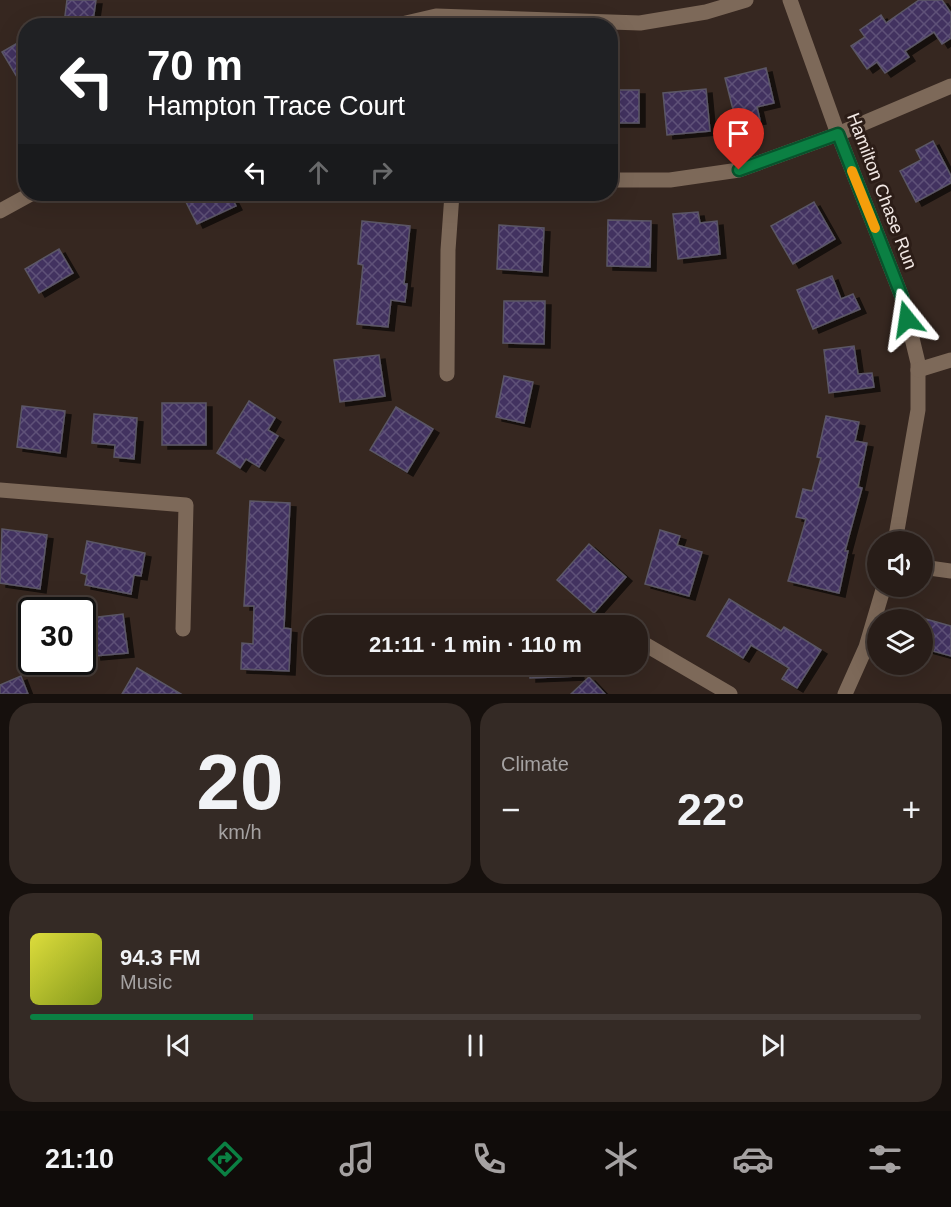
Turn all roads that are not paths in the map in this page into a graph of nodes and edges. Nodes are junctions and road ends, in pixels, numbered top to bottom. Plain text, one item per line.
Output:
1 (746, 0) edge
2 (790, 0) edge
3 (427, 18) edge
4 (494, 18) edge
5 (618, 22) edge
6 (951, 86) edge
7 (838, 134) junction
8 (618, 180) edge
9 (18, 201) edge
10 (452, 201) edge
11 (0, 211) edge
12 (951, 360) edge
13 (918, 370) junction
14 (447, 374) dead end
15 (0, 490) edge
16 (898, 531) edge
17 (933, 569) edge
18 (951, 571) edge
19 (881, 597) edge
20 (183, 629) dead end
21 (648, 646) edge
22 (730, 694) edge
23 (845, 694) edge

1 - 5 street
2 - 7 street, Hamilton Chase Run
3 - 4 street
6 - 7 street
7 - 8 street
7 - 13 street, Hamilton Chase Run
9 - 11 street
10 - 14 street
12 - 13 street
13 - 16 street, Hamilton Chase Run
15 - 20 street
17 - 18 street
19 - 23 street
21 - 22 street

